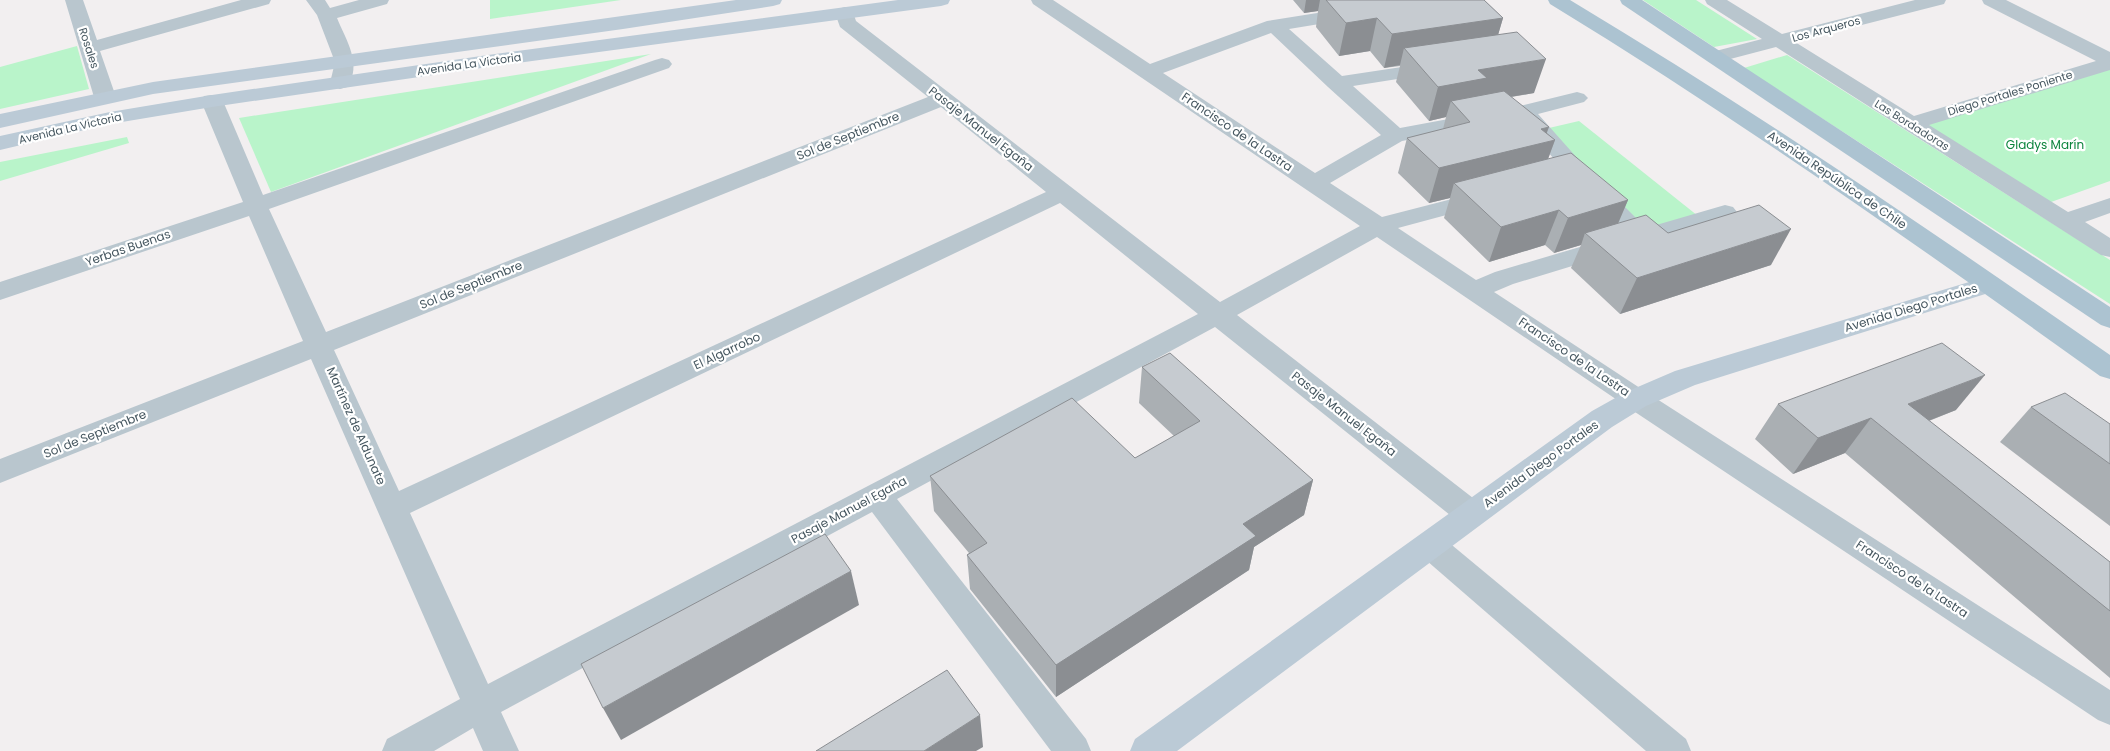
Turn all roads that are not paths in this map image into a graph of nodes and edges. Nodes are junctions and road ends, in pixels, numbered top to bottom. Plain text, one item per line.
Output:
1 (74, 0) edge
2 (262, 0) edge
3 (380, 0) edge
4 (774, 0) edge
5 (941, 0) edge
6 (1040, 0) edge
7 (1557, 0) edge
8 (1629, 0) edge
9 (1714, 0) edge
10 (1937, 0) edge
11 (1991, 0) edge
12 (320, 7) edge
13 (1378, 10) edge
14 (845, 13) junction
15 (1274, 25) junction
16 (1779, 41) junction
17 (89, 48) junction
18 (1715, 57) junction
19 (345, 62) junction
20 (2110, 62) edge
21 (662, 64) dead end
22 (1450, 66) edge
23 (1148, 72) junction
24 (340, 83) junction
25 (1336, 83) junction
26 (105, 97) junction
27 (1576, 98) dead end
28 (943, 99) junction
29 (212, 101) junction
30 (1524, 111) junction
31 (0, 122) edge
32 (1911, 124) junction
33 (1395, 136) junction
34 (0, 143) edge
35 (1579, 174) junction
36 (1552, 181) edge
37 (1314, 183) junction
38 (1062, 193) junction
39 (1505, 193) edge
40 (2110, 205) edge
41 (256, 206) junction
42 (1725, 212) dead end
43 (2065, 221) junction
44 (1378, 226) junction
45 (1640, 236) junction
46 (2110, 249) edge
47 (1989, 284) junction
48 (1474, 290) junction
49 (0, 291) edge
50 (1217, 314) junction
51 (2110, 319) edge
52 (319, 345) junction
53 (2110, 369) edge
54 (1636, 399) junction
55 (0, 471) edge
56 (877, 496) junction
57 (392, 508) junction
58 (1471, 514) junction
59 (1430, 545) junction
60 (480, 706) junction
61 (2110, 709) edge
62 (400, 751) edge
63 (501, 751) edge
64 (1073, 751) edge
65 (1148, 751) edge
66 (1673, 751) edge

1 - 17 street, Rosales
2 - 17 street
3 - 12 street
4 - 19 main road, Avenida La Victoria
5 - 14 main road, Avenida La Victoria
6 - 23 street, Francisco de la Lastra
7 - 47 main road, Avenida República de Chile
8 - 18 main road
9 - 16 street, Las Bordadoras
10 - 16 street, Los Arqueros
11 - 20 street
12 - 19 street
13 - 15 street
14 - 24 main road, Avenida La Victoria
14 - 28 street, Pasaje Manuel Egaña
15 - 23 street
15 - 25 street
16 - 18 street, Los Arqueros
16 - 32 street, Las Bordadoras
17 - 26 street, Rosales
18 - 51 main road
19 - 24 street
19 - 26 main road, Avenida La Victoria
20 - 32 street, Diego Portales Poniente
21 - 41 street, Yerbas Buenas
22 - 25 street
23 - 37 street, Francisco de la Lastra
24 - 29 main road, Avenida La Victoria
25 - 33 street
26 - 31 main road, Avenida La Victoria
27 - 30 street
28 - 38 street, Pasaje Manuel Egaña
28 - 52 street, Sol de Septiembre
29 - 34 main road, Avenida La Victoria
29 - 41 street, Martínez de Aldunate
30 - 33 street
30 - 35 street
32 - 43 street, Las Bordadoras
33 - 37 street
35 - 36 street
35 - 45 street
37 - 44 street, Francisco de la Lastra
38 - 50 street, Pasaje Manuel Egaña
38 - 57 street, El Algarrobo
39 - 44 street, Pasaje Manuel Egaña
40 - 43 street
41 - 49 street, Yerbas Buenas
41 - 52 street, Martínez de Aldunate
42 - 45 street
43 - 46 street, Las Bordadoras
44 - 48 street, Francisco de la Lastra
44 - 50 street, Pasaje Manuel Egaña
45 - 48 street
47 - 53 main road, Avenida República de Chile
47 - 54 main road, Avenida Diego Portales
48 - 54 street, Francisco de la Lastra
50 - 56 street, Pasaje Manuel Egaña
50 - 58 street, Pasaje Manuel Egaña
52 - 55 street, Sol de Septiembre
52 - 57 street, Martínez de Aldunate
54 - 58 main road, Avenida Diego Portales
54 - 61 street, Francisco de la Lastra
56 - 60 street, Pasaje Manuel Egaña
56 - 64 street
57 - 60 street, Martínez de Aldunate
58 - 59 main road, Avenida Diego Portales
59 - 65 main road, Avenida Diego Portales
59 - 66 street
60 - 62 street, Pasaje Manuel Egaña
60 - 63 street, Martínez de Aldunate

